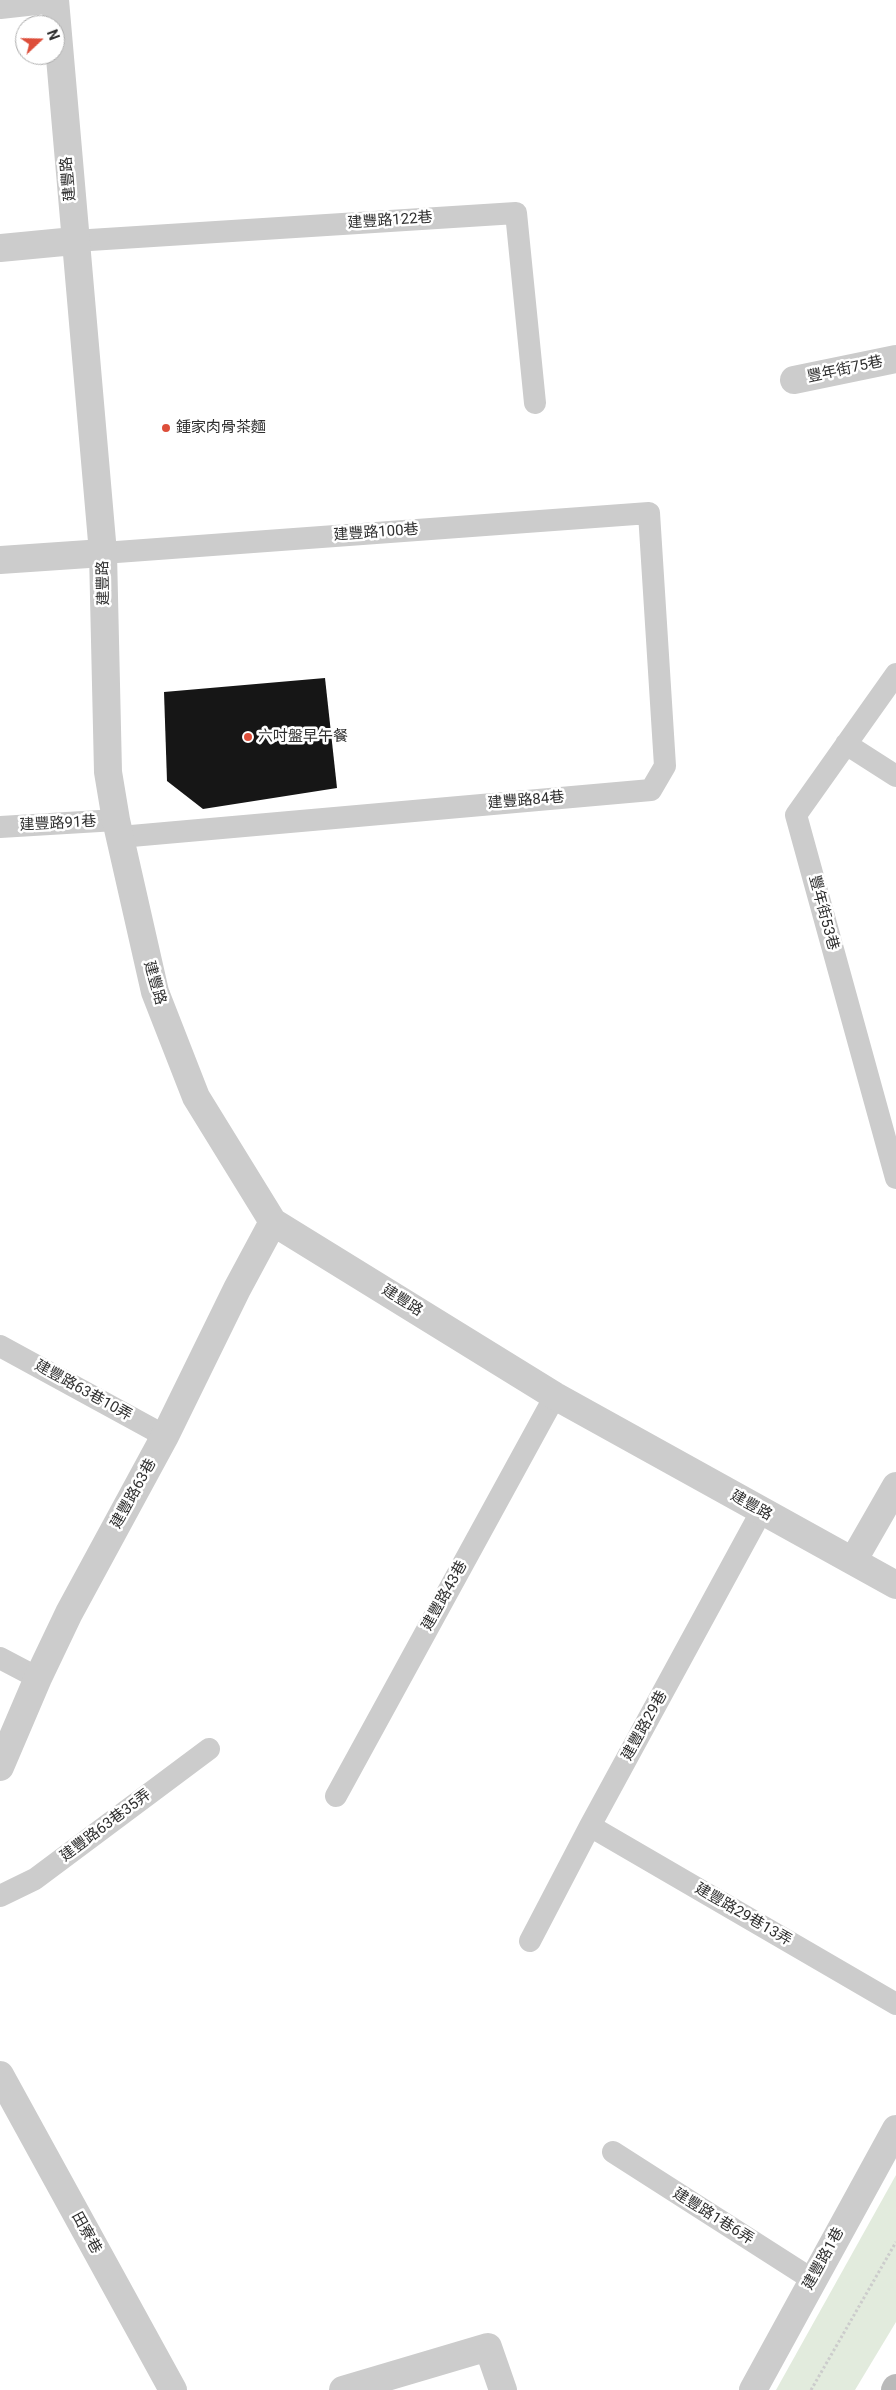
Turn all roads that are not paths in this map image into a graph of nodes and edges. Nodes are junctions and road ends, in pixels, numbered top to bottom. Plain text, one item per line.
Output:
1 (45, 0) edge
2 (55, 0) edge
3 (0, 5) edge
4 (74, 242) junction
5 (0, 248) edge
6 (896, 359) edge
7 (794, 380) dead end
8 (535, 403) dead end
9 (649, 512) joint
10 (103, 553) junction
11 (0, 560) edge
12 (896, 674) edge
13 (846, 744) junction
14 (896, 776) edge
15 (0, 827) edge
16 (118, 828) junction
17 (896, 1178) edge
18 (273, 1222) junction
19 (0, 1346) edge
20 (555, 1396) junction
21 (165, 1436) junction
22 (896, 1486) edge
23 (761, 1512) junction
24 (853, 1561) junction
25 (896, 1585) edge
26 (0, 1658) edge
27 (38, 1678) junction
28 (209, 1749) dead end
29 (0, 1768) edge
30 (336, 1796) dead end
31 (590, 1826) junction
32 (0, 1896) edge
33 (530, 1941) dead end
34 (896, 2004) edge
35 (0, 2075) edge
36 (896, 2128) edge
37 (613, 2152) dead end
38 (813, 2280) junction
39 (173, 2390) edge
40 (344, 2390) edge
41 (503, 2390) edge
42 (753, 2390) edge

1 - 3 street
2 - 4 street, 建豐路
4 - 5 street
4 - 8 lane, 建豐路122巷
4 - 10 street, 建豐路
6 - 7 street, 豐年街75巷
9 - 10 lane, 建豐路100巷
9 - 16 lane, 建豐路84巷
10 - 11 street
10 - 16 street, 建豐路
12 - 13 lane, 豐年街53巷
13 - 14 lane
13 - 17 lane, 豐年街53巷
15 - 16 lane, 建豐路91巷
16 - 18 street, 建豐路
18 - 20 street, 建豐路
18 - 21 street, 建豐路63巷
19 - 21 lane, 建豐路63巷10弄
20 - 23 street, 建豐路
20 - 30 lane, 建豐路43巷
21 - 27 street, 建豐路63巷
22 - 24 street
23 - 24 street, 建豐路
23 - 31 lane, 建豐路29巷
24 - 25 street, 建豐路
26 - 27 lane
27 - 29 street, 建豐路63巷
28 - 32 lane, 建豐路63巷35弄
31 - 33 lane, 建豐路29巷
31 - 34 lane, 建豐路29巷13弄
35 - 39 street, 田寮巷
36 - 38 street, 建豐路1巷
37 - 38 lane, 建豐路1巷6弄
38 - 42 street, 建豐路1巷
40 - 41 street

